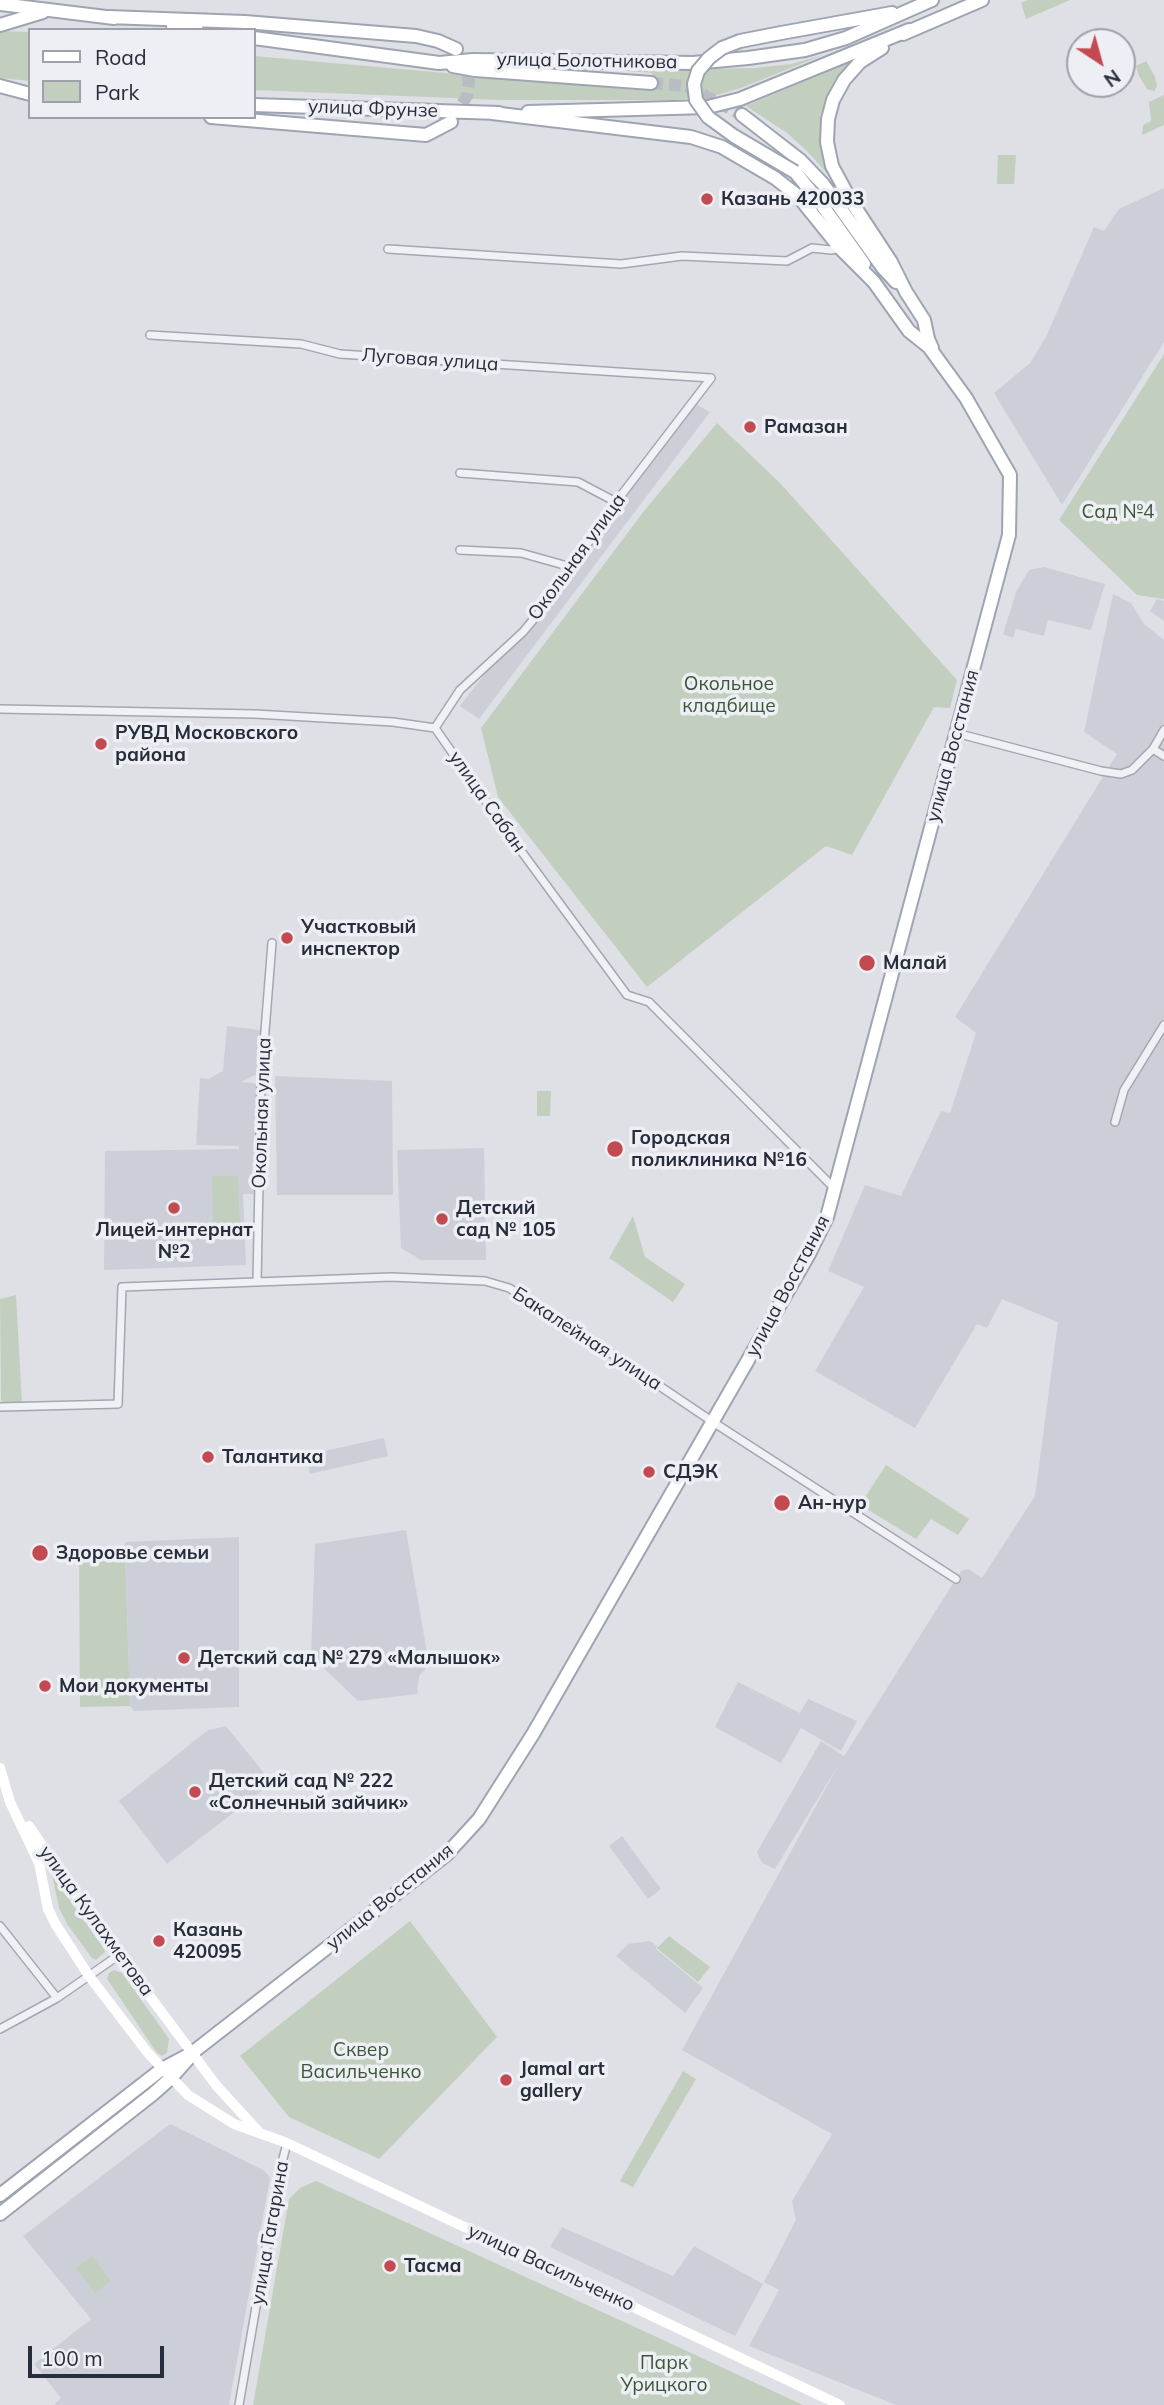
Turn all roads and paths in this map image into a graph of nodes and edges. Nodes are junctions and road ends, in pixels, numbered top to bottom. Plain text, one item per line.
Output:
1 (932, 0) edge
2 (982, 0) edge
3 (0, 4) edge
4 (913, 9) junction
5 (47, 11) junction
6 (108, 17) junction
7 (0, 25) edge
8 (183, 28) edge
9 (909, 30) junction
10 (256, 38) edge
11 (456, 49) dead end
12 (439, 63) junction
13 (651, 83) tunnel mouth
14 (0, 86) edge
15 (28, 93) edge
16 (28, 94) edge
17 (0, 95) edge
18 (256, 105) edge
19 (492, 113) junction
20 (742, 115) tunnel mouth
21 (235, 119) edge
22 (451, 122) tunnel mouth
23 (839, 248) junction
24 (388, 249) dead end
25 (874, 282) junction
26 (906, 292) junction
27 (150, 335) dead end
28 (935, 355) junction
29 (711, 378) joint
30 (460, 473) dead end
31 (616, 502) junction
32 (460, 550) dead end
33 (571, 567) junction
34 (0, 709) edge
35 (435, 728) junction
36 (1164, 730) edge
37 (956, 733) junction
38 (1153, 749) junction
39 (1164, 756) edge
40 (272, 943) dead end
41 (1164, 1025) edge
42 (1115, 1122) dead end
43 (835, 1189) junction
44 (257, 1282) junction
45 (0, 1407) edge
46 (713, 1422) junction
47 (956, 1579) dead end
48 (0, 1768) edge
49 (4, 1785) junction
50 (0, 1926) edge
51 (119, 1955) junction
52 (89, 1976) junction
53 (57, 1998) junction
54 (0, 2029) edge
55 (192, 2053) junction
56 (167, 2073) junction
57 (261, 2134) junction
58 (287, 2143) junction
59 (0, 2195) edge
60 (0, 2214) edge
61 (239, 2405) edge
62 (839, 2405) edge

1 - 4 main road
2 - 9 main road
3 - 5 main road
4 - 12 main road, улица Болотникова
4 - 25 main road, bridge
5 - 6 main road
5 - 7 main road
6 - 8 main road
6 - 11 main road
9 - 19 main road
9 - 26 main road
10 - 12 main road, улица Болотникова
12 - 13 main road
14 - 15 main road
16 - 17 main road
18 - 19 main road, улица Фрунзе
19 - 23 main road, улица Восстания
20 - 26 main road
21 - 22 main road
23 - 24 street
23 - 25 main road, улица Восстания
25 - 28 main road, улица Восстания
26 - 28 main road, улица Восстания
27 - 29 street, Луговая улица
28 - 37 main road, улица Восстания
29 - 31 street, Окольная улица
30 - 31 street
31 - 33 street, Окольная улица
32 - 33 street
33 - 35 street, Окольная улица
34 - 35 street
35 - 43 street, улица Сабан
36 - 38 street
37 - 38 street
37 - 43 main road, улица Восстания
38 - 39 street
40 - 44 street, Окольная улица
41 - 42 street
43 - 46 main road, улица Восстания
44 - 45 street, Бакалейная улица
44 - 46 street, Бакалейная улица
46 - 47 street, Бакалейная улица
46 - 55 main road, улица Восстания
48 - 49 main road, улица Кулахметова
49 - 51 main road, улица Кулахметова
49 - 52 main road, улица Кулахметова
50 - 53 street
51 - 52 street
51 - 55 main road, улица Кулахметова
52 - 53 street
52 - 56 main road, улица Кулахметова
53 - 54 street
55 - 56 main road, улица Восстания
55 - 57 main road, улица Васильченко
56 - 57 main road, улица Васильченко
56 - 59 main road, улица Восстания
56 - 60 main road, улица Восстания
57 - 58 main road, улица Васильченко
58 - 61 street, улица Гагарина
58 - 62 main road, улица Васильченко

